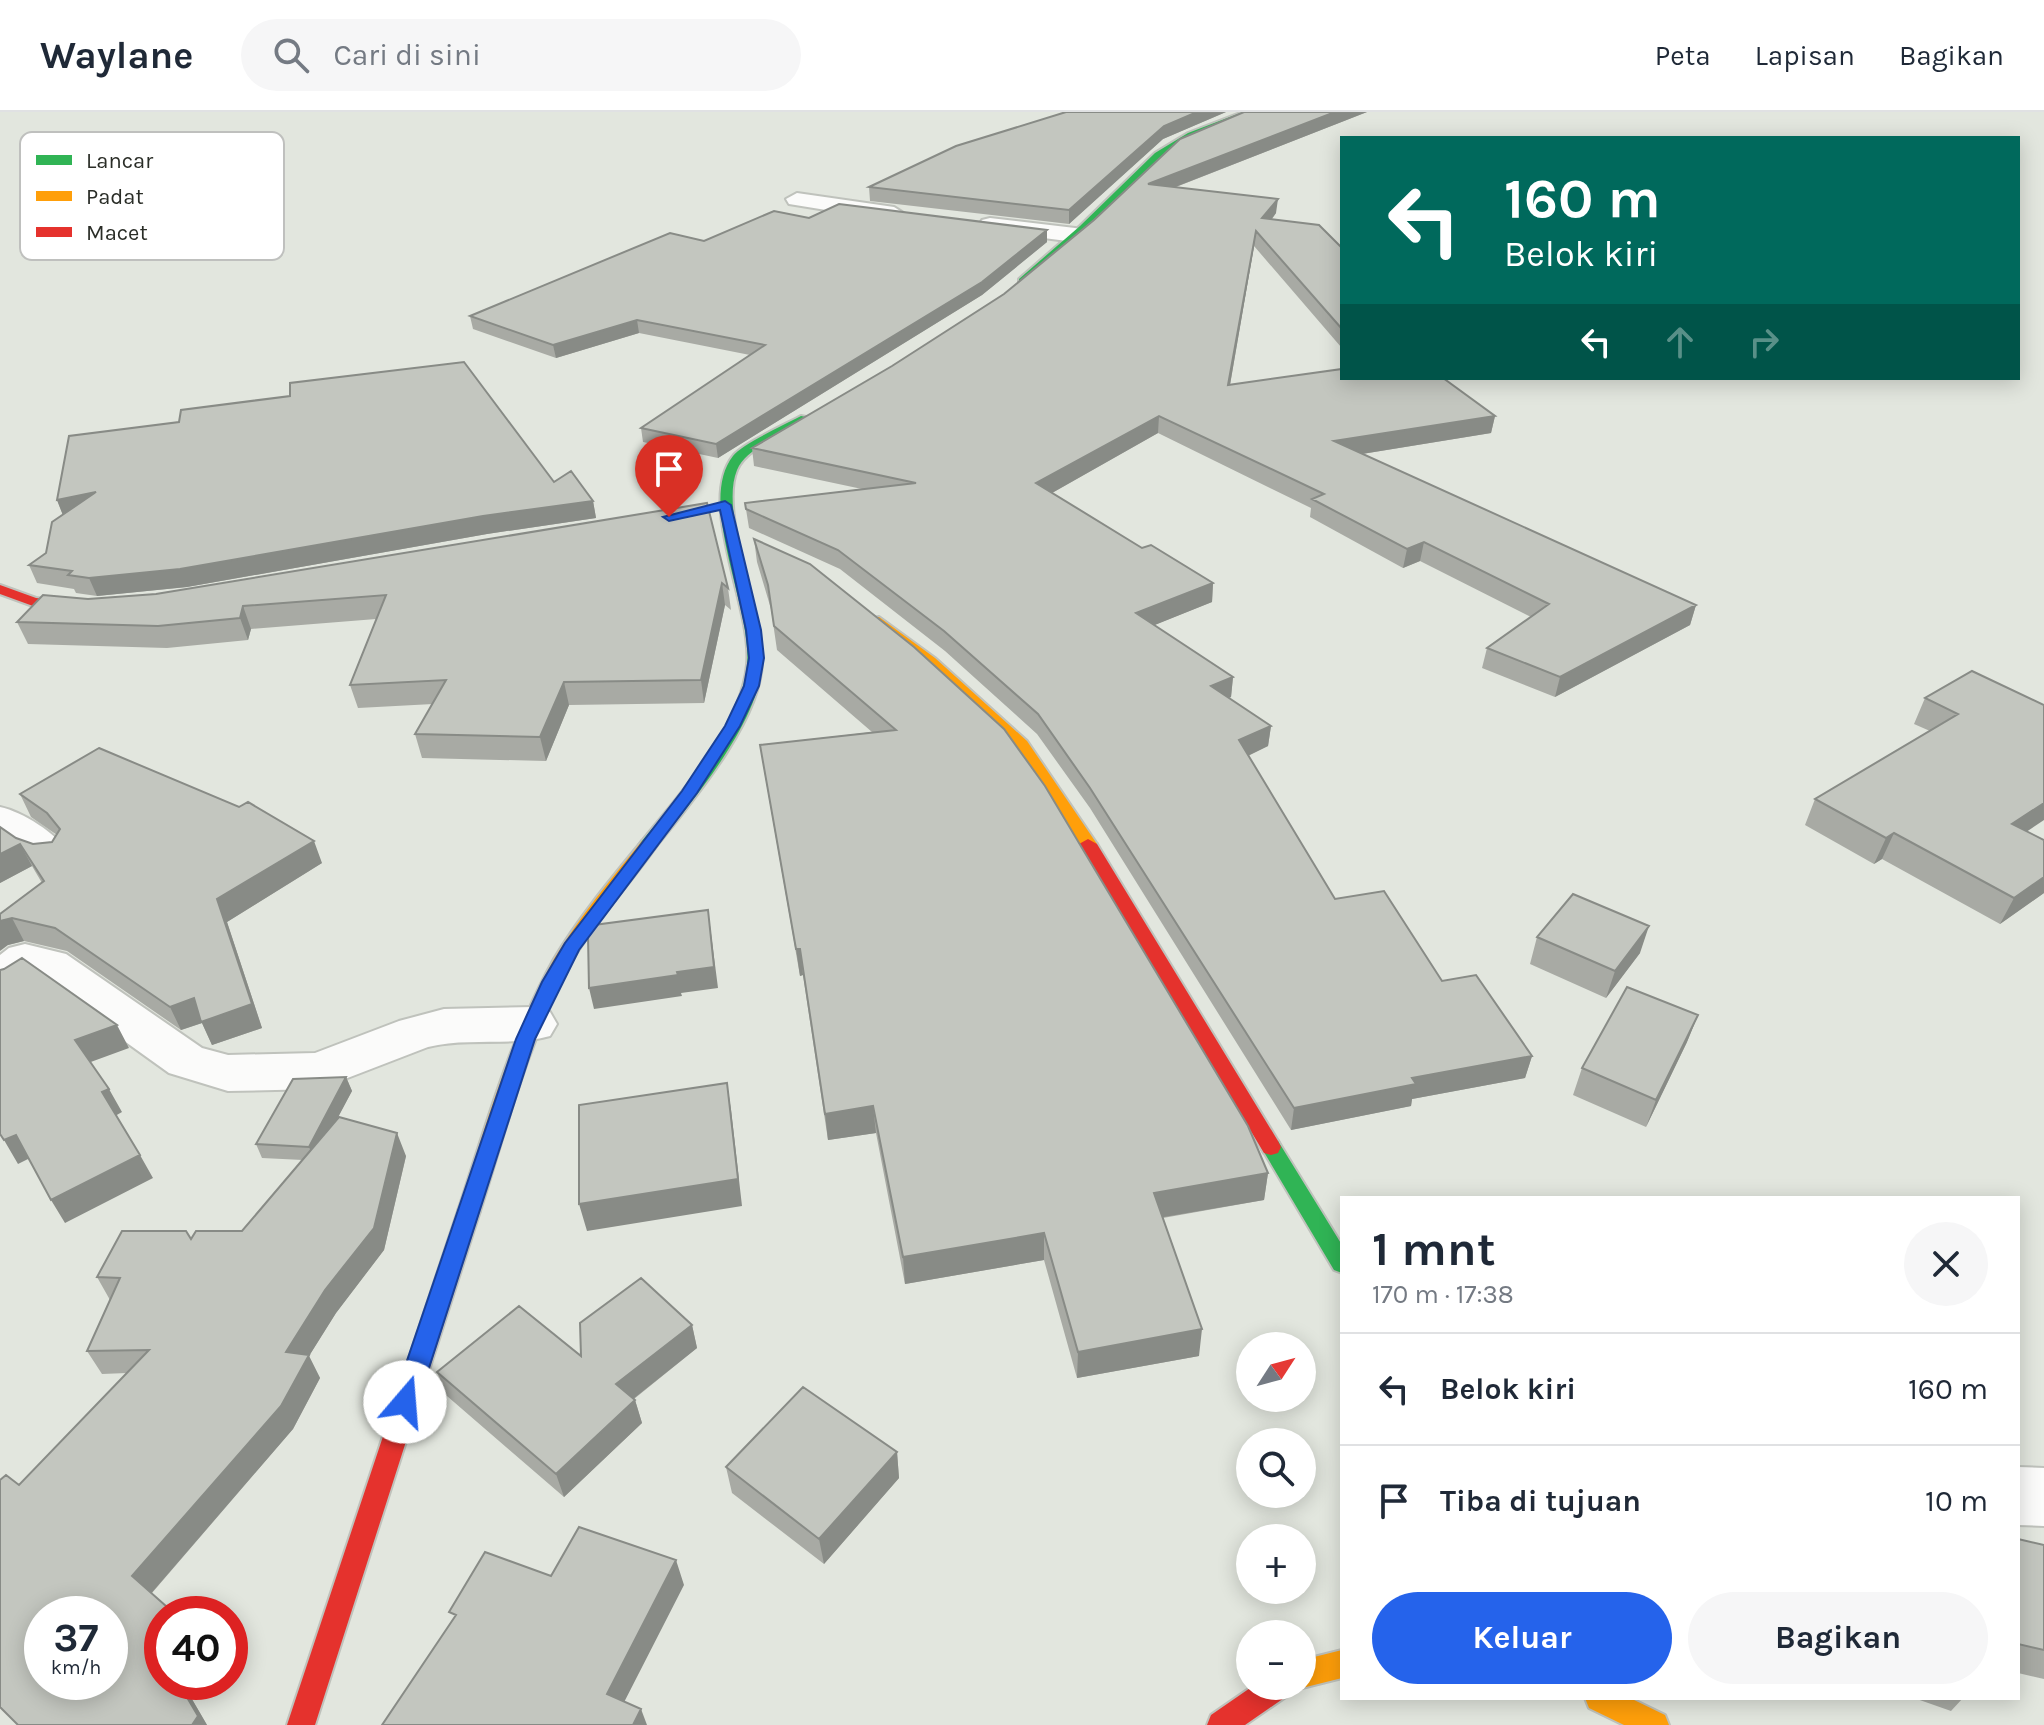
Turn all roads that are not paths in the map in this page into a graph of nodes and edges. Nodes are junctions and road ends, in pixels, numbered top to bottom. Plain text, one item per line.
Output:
1 (1250, 112) edge
2 (797, 199) dead end
3 (913, 217) edge
4 (961, 221) edge
5 (1075, 235) junction
6 (1003, 294) edge
7 (826, 406) edge
8 (0, 589) edge
9 (860, 606) edge
10 (112, 607) edge
11 (0, 819) edge
12 (48, 853) edge
13 (0, 978) edge
14 (533, 1024) junction
15 (1340, 1261) edge
16 (2020, 1496) edge
17 (2044, 1497) edge
18 (1340, 1664) edge
19 (1316, 1670) edge
20 (1257, 1700) edge
21 (1603, 1700) edge
22 (301, 1725) edge
23 (1221, 1725) edge
24 (1655, 1725) edge

1 - 5 street
2 - 3 street
4 - 5 street
5 - 6 street
7 - 14 street
8 - 10 street
9 - 15 street
11 - 12 street
13 - 14 street
14 - 22 street
16 - 17 street
18 - 19 street
20 - 23 street
21 - 24 street

